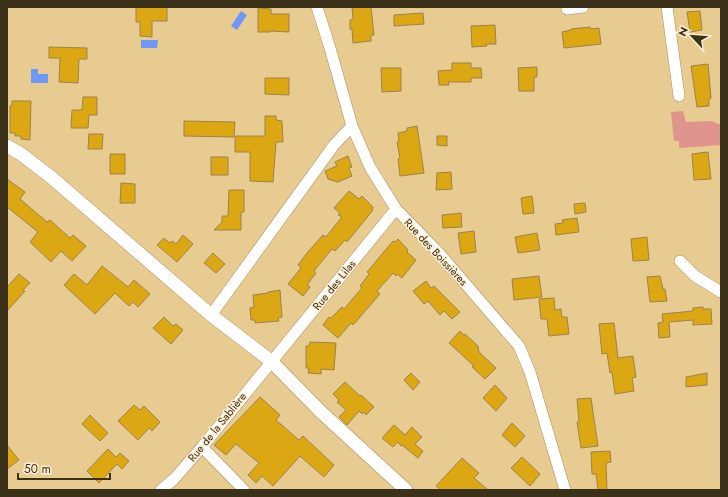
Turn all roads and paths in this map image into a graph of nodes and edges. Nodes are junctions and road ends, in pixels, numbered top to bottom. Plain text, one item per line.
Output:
1 (317, 7) edge
2 (583, 7) edge
3 (667, 7) edge
4 (567, 9) dead end
5 (679, 96) dead end
6 (352, 126) junction
7 (7, 146) edge
8 (396, 209) junction
9 (680, 261) dead end
10 (721, 292) edge
11 (211, 315) junction
12 (271, 361) junction
13 (202, 447) junction
14 (161, 490) edge
15 (244, 490) edge
16 (406, 490) edge
17 (566, 490) edge

1 - 6 street, Rue des Boissières
2 - 4 street
3 - 5 street
6 - 8 street, Rue des Boissières
6 - 11 street
7 - 11 street
8 - 12 street, Rue des Lilas
8 - 17 street, Rue des Boissières
9 - 10 street
11 - 12 street
12 - 13 street, Rue de la Sablière
12 - 16 street
13 - 14 street, Rue de la Sablière
13 - 15 street

